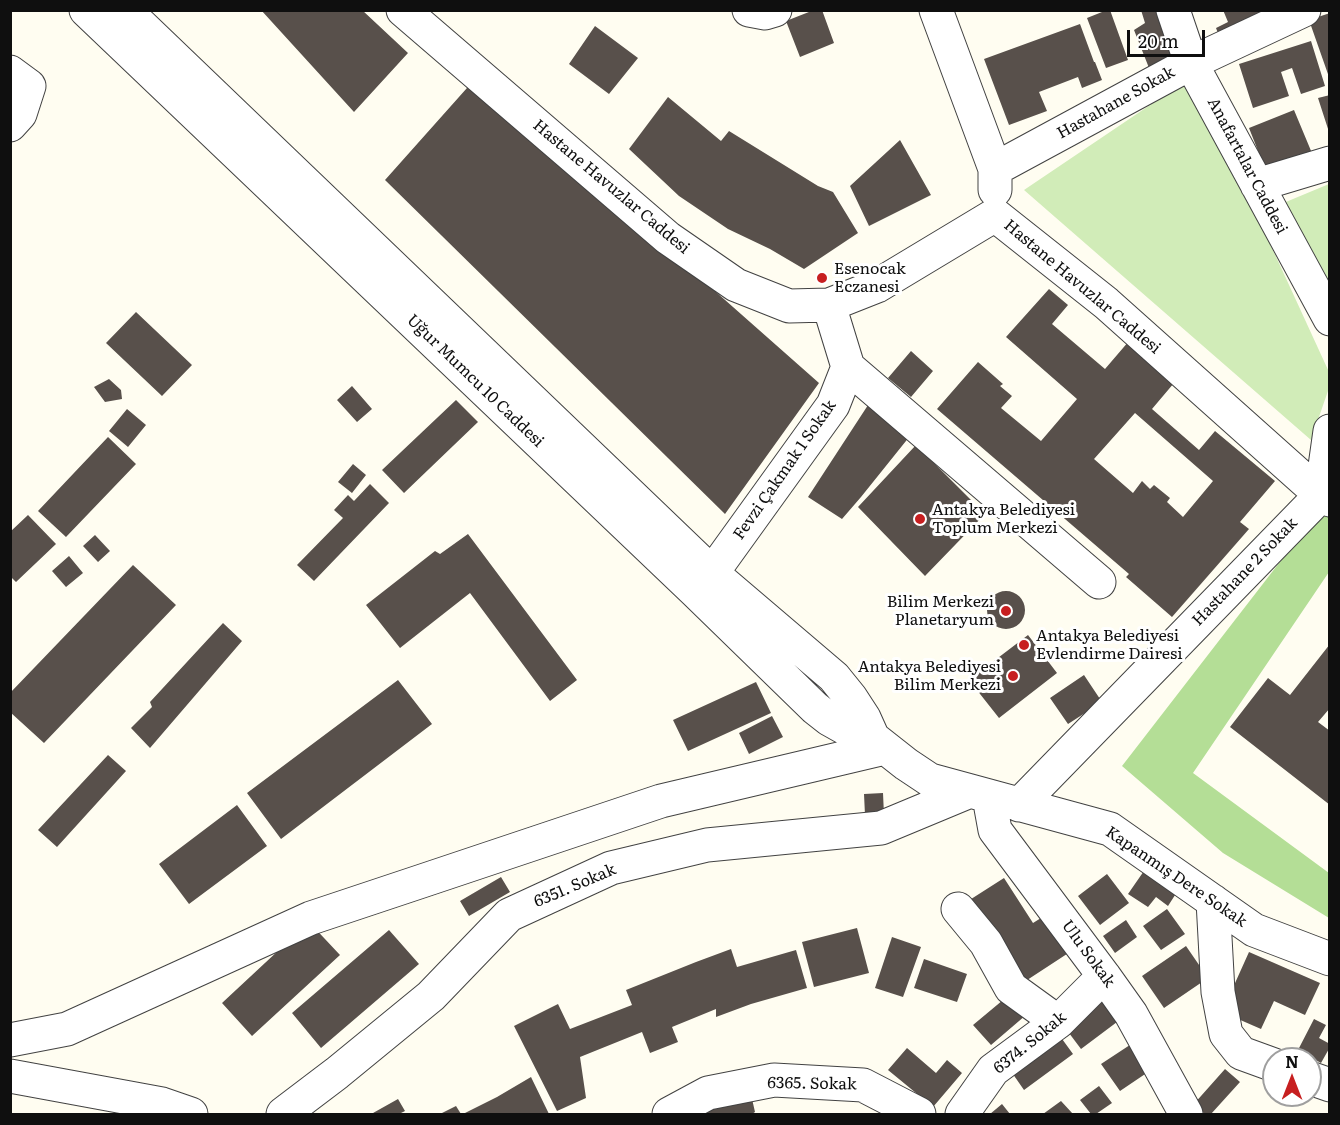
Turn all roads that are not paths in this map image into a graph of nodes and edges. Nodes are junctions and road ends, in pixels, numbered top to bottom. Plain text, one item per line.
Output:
1 (86, 10) edge
2 (124, 10) edge
3 (403, 10) edge
4 (749, 10) edge
5 (775, 10) edge
6 (936, 10) edge
7 (1173, 10) edge
8 (1304, 10) edge
9 (1191, 63) junction
10 (10, 72) edge
11 (10, 125) edge
12 (1329, 163) edge
13 (995, 169) junction
14 (1257, 185) junction
15 (995, 215) junction
16 (829, 306) junction
17 (1329, 319) edge
18 (848, 367) junction
19 (1329, 431) edge
20 (1325, 497) edge
21 (704, 582) junction
22 (1099, 582) dead end
23 (879, 743) junction
24 (992, 798) junction
25 (1213, 901) junction
26 (958, 909) dead end
27 (1329, 959) edge
28 (1104, 976) junction
29 (1058, 1022) junction
30 (10, 1040) edge
31 (1262, 1061) edge
32 (10, 1076) edge
33 (191, 1114) edge
34 (283, 1114) edge
35 (669, 1114) edge
36 (919, 1114) edge
37 (962, 1114) edge
38 (1186, 1114) edge

1 - 21 street, Uğur Mumcu 10 Caddesi
2 - 21 street, Uğur Mumcu 10 Caddesi
3 - 16 street, Hastane Havuzlar Caddesi
4 - 5 street
6 - 13 street
7 - 9 street, Anafartalar Caddesi
8 - 9 street, Hastahane Sokak
9 - 13 street, Hastahane Sokak
9 - 14 street, Anafartalar Caddesi
10 - 11 street
12 - 14 street
13 - 15 street
14 - 17 street, Anafartalar Caddesi
15 - 16 street, Hastane Havuzlar Caddesi
15 - 20 street, Hastane Havuzlar Caddesi
16 - 18 street
18 - 21 street, Fevzi Çakmak 1 Sokak
18 - 22 street
19 - 20 street
20 - 24 street, Hastahane 2 Sokak
21 - 23 street, Uğur Mumcu 10 Caddesi
23 - 24 street, Uğur Mumcu 10 Caddesi
23 - 30 street
24 - 25 street, Kapanmış Dere Sokak
24 - 28 street, Ulu Sokak
24 - 34 street, 6351. Sokak
25 - 27 street, Kapanmış Dere Sokak
25 - 31 street
26 - 29 street
28 - 29 street, 6374. Sokak
28 - 38 street, Ulu Sokak
29 - 37 street, 6374. Sokak
32 - 33 street
35 - 36 street, 6365. Sokak

